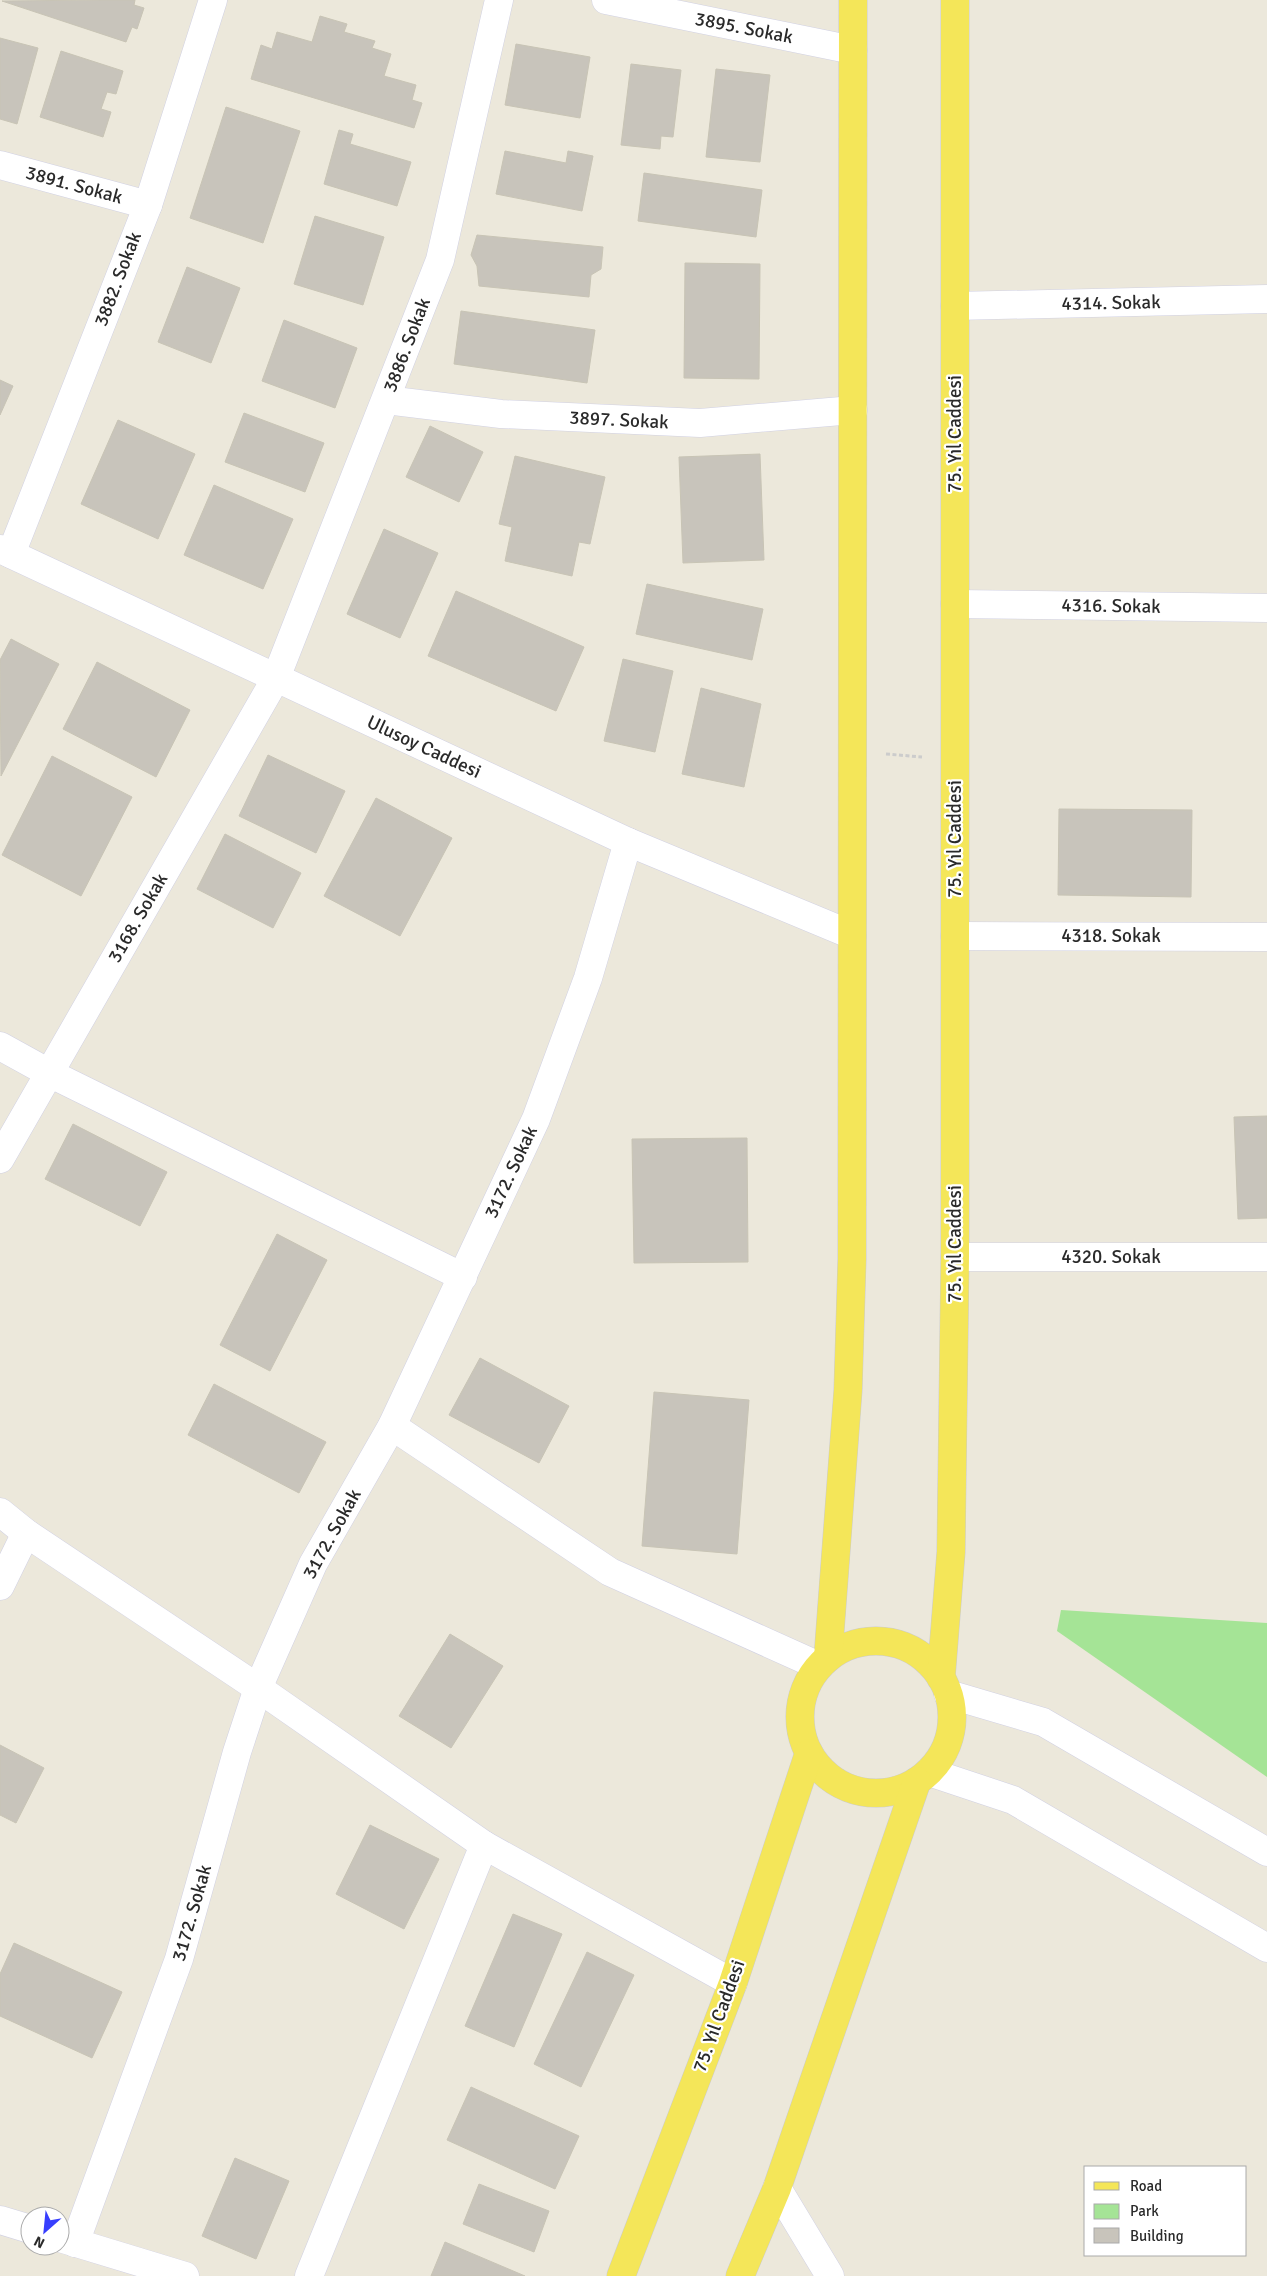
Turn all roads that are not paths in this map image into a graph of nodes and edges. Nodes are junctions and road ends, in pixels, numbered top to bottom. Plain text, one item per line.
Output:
1 (213, 0) edge
2 (499, 0) edge
3 (606, 0) edge
4 (853, 0) edge
5 (955, 0) edge
6 (853, 50) junction
7 (0, 165) edge
8 (148, 205) junction
9 (1267, 299) edge
10 (955, 306) junction
11 (386, 400) junction
12 (853, 410) junction
13 (6, 552) edge
14 (955, 604) junction
15 (1267, 608) edge
16 (276, 678) junction
17 (628, 842) junction
18 (852, 935) junction
19 (955, 936) junction
20 (1267, 936) edge
21 (0, 1046) edge
22 (49, 1072) junction
23 (0, 1159) edge
24 (955, 1257) junction
25 (1267, 1257) edge
26 (463, 1276) junction
27 (392, 1426) junction
28 (0, 1512) edge
29 (26, 1533) junction
30 (0, 1586) edge
31 (824, 1662) junction
32 (944, 1686) junction
33 (258, 1688) junction
34 (809, 1753) junction
35 (923, 1776) junction
36 (484, 1845) junction
37 (1267, 1852) edge
38 (1267, 1948) edge
39 (732, 1983) junction
40 (777, 2188) junction
41 (0, 2220) edge
42 (20, 2226) edge
43 (70, 2235) edge
44 (70, 2241) edge
45 (172, 2274) edge
46 (309, 2276) edge
47 (621, 2276) edge
48 (740, 2276) edge
49 (830, 2276) edge

1 - 8 street, 3882. Sokak
2 - 11 street, 3886. Sokak
3 - 6 street, 3895. Sokak
4 - 6 main road
5 - 10 main road, 75. Yıl Caddesi
6 - 12 main road
7 - 8 street, 3891. Sokak
8 - 13 street, 3882. Sokak
9 - 10 street, 4314. Sokak
10 - 14 main road, 75. Yıl Caddesi
11 - 12 street, 3897. Sokak
11 - 16 street, 3886. Sokak
12 - 18 main road
13 - 16 street, Ulusoy Caddesi
14 - 15 street, 4316. Sokak
14 - 19 main road, 75. Yıl Caddesi
16 - 17 street, Ulusoy Caddesi
16 - 22 street, 3168. Sokak
17 - 18 street, Ulusoy Caddesi
17 - 26 street, 3172. Sokak
18 - 31 main road
19 - 20 street, 4318. Sokak
19 - 24 main road, 75. Yıl Caddesi
21 - 22 street
22 - 23 street, 3168. Sokak
22 - 26 street
24 - 25 street, 4320. Sokak
24 - 32 main road, 75. Yıl Caddesi
26 - 27 street, 3172. Sokak
27 - 31 street
27 - 33 street, 3172. Sokak
28 - 29 street
29 - 30 street
29 - 33 street
31 - 32 main road
31 - 34 main road
32 - 35 main road
32 - 37 street
33 - 36 street
33 - 43 street, 3172. Sokak
34 - 35 main road
34 - 39 main road, 75. Yıl Caddesi
35 - 38 street
35 - 40 main road
36 - 39 street
36 - 46 street
39 - 47 main road, 75. Yıl Caddesi
40 - 48 main road
40 - 49 street
41 - 42 street
44 - 45 street

